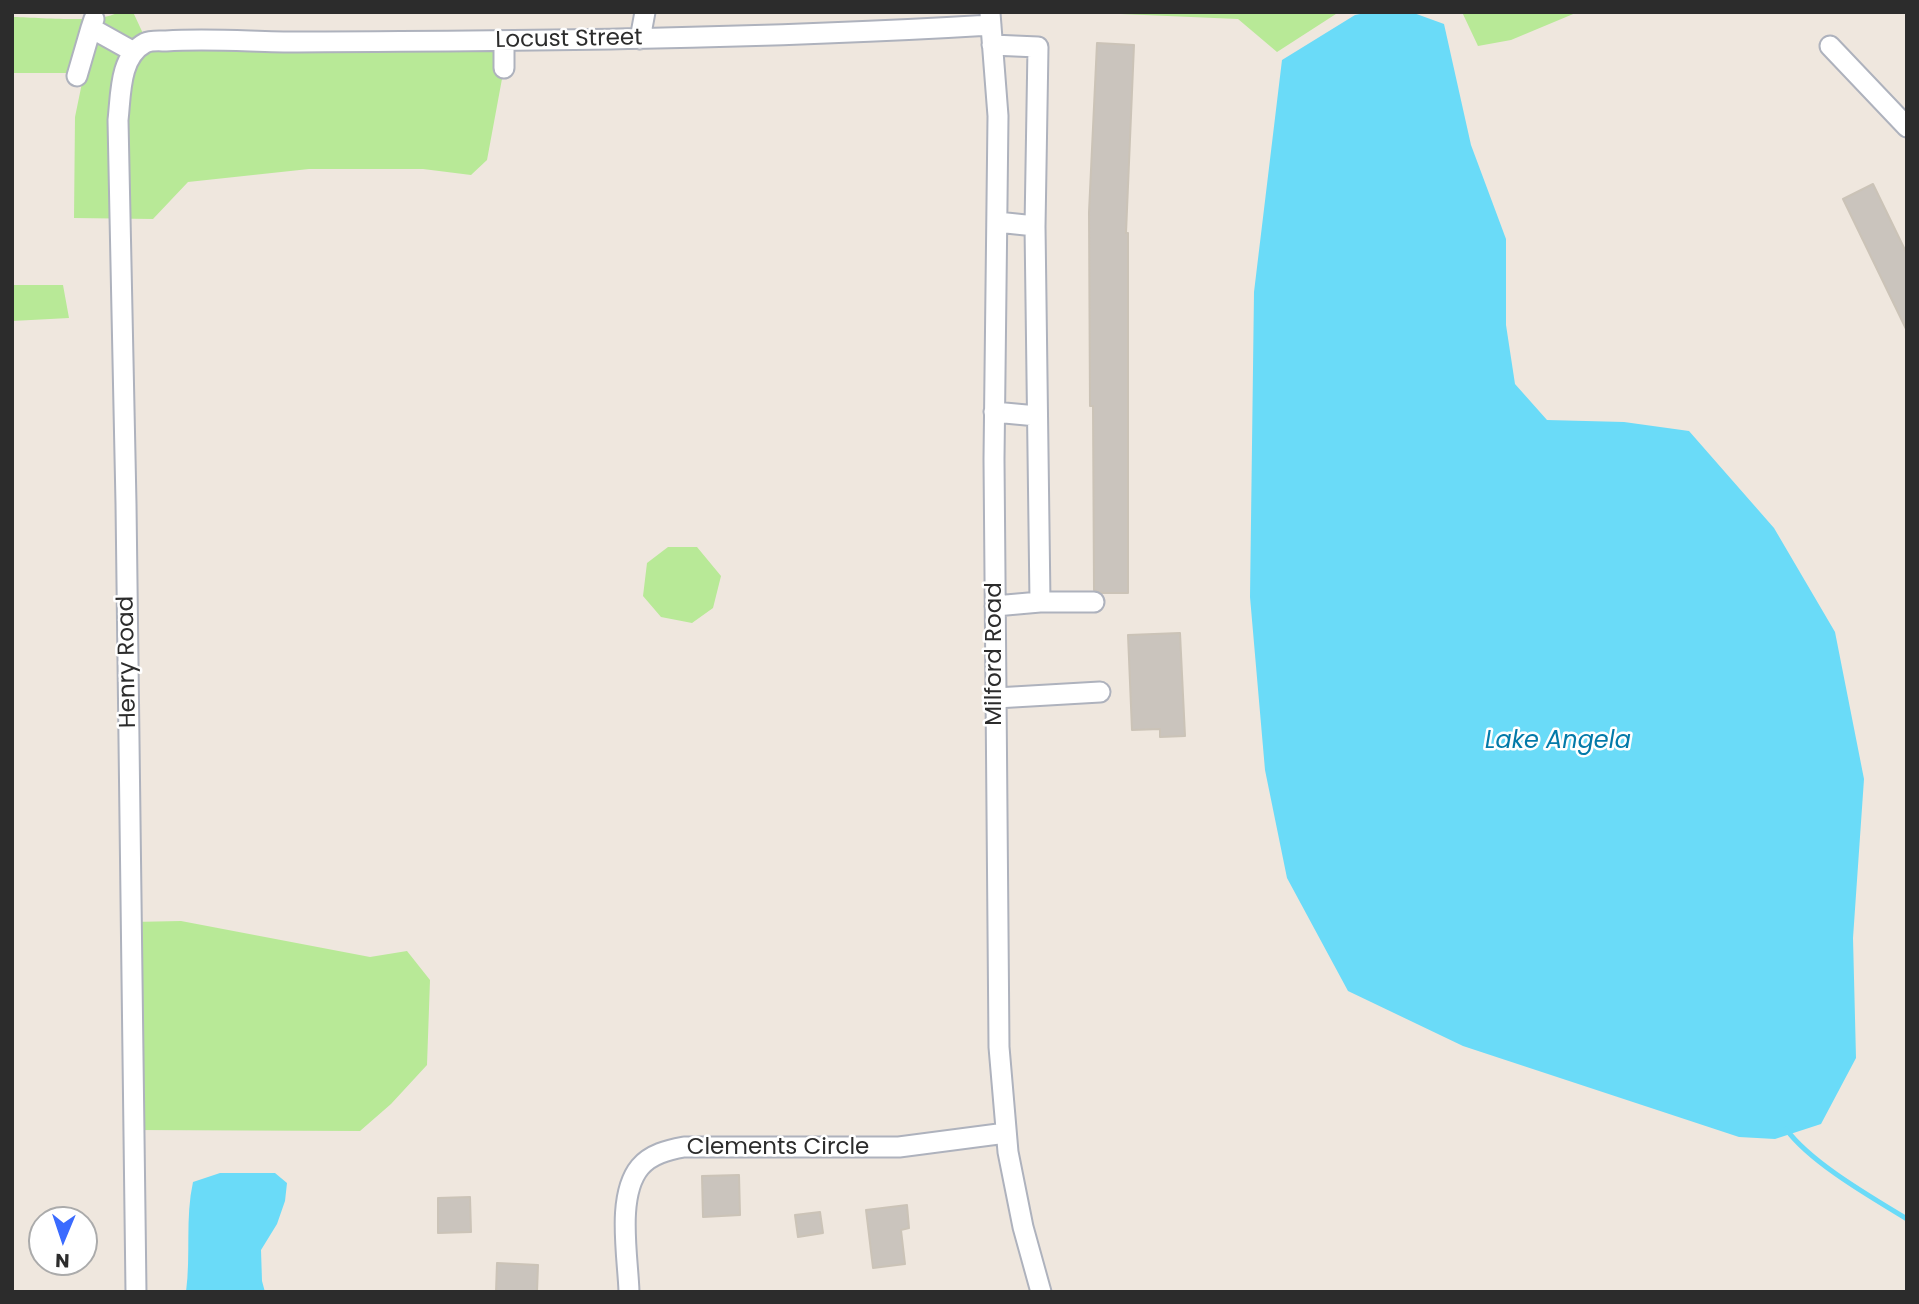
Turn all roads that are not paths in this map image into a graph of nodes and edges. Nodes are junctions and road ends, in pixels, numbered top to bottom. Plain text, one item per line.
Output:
1 (646, 13) edge
2 (991, 27) edge
3 (640, 39) junction
4 (504, 41) junction
5 (1830, 46) dead end
6 (140, 47) junction
7 (504, 68) dead end
8 (77, 76) dead end
9 (1907, 127) edge
10 (997, 222) junction
11 (1035, 227) junction
12 (994, 412) junction
13 (1037, 416) junction
14 (1040, 602) junction
15 (1094, 602) dead end
16 (995, 606) junction
17 (1100, 692) dead end
18 (996, 698) junction
19 (1006, 1133) junction
20 (136, 1292) edge
21 (629, 1292) edge
22 (1041, 1292) edge

1 - 3 street
2 - 3 street, Locust Street
2 - 10 street, Milford Road
2 - 11 street, Locust Street
3 - 4 street, Locust Street
4 - 6 street, Locust Street
4 - 7 street
5 - 9 street
6 - 8 street
6 - 20 street, Henry Road
10 - 11 street
10 - 12 street, Milford Road
11 - 13 street
12 - 13 street
12 - 16 street, Milford Road
13 - 14 street
14 - 15 street
14 - 16 street
16 - 18 street, Milford Road
17 - 18 street
18 - 19 street, Milford Road
19 - 21 street, Clements Circle
19 - 22 street, Milford Road

